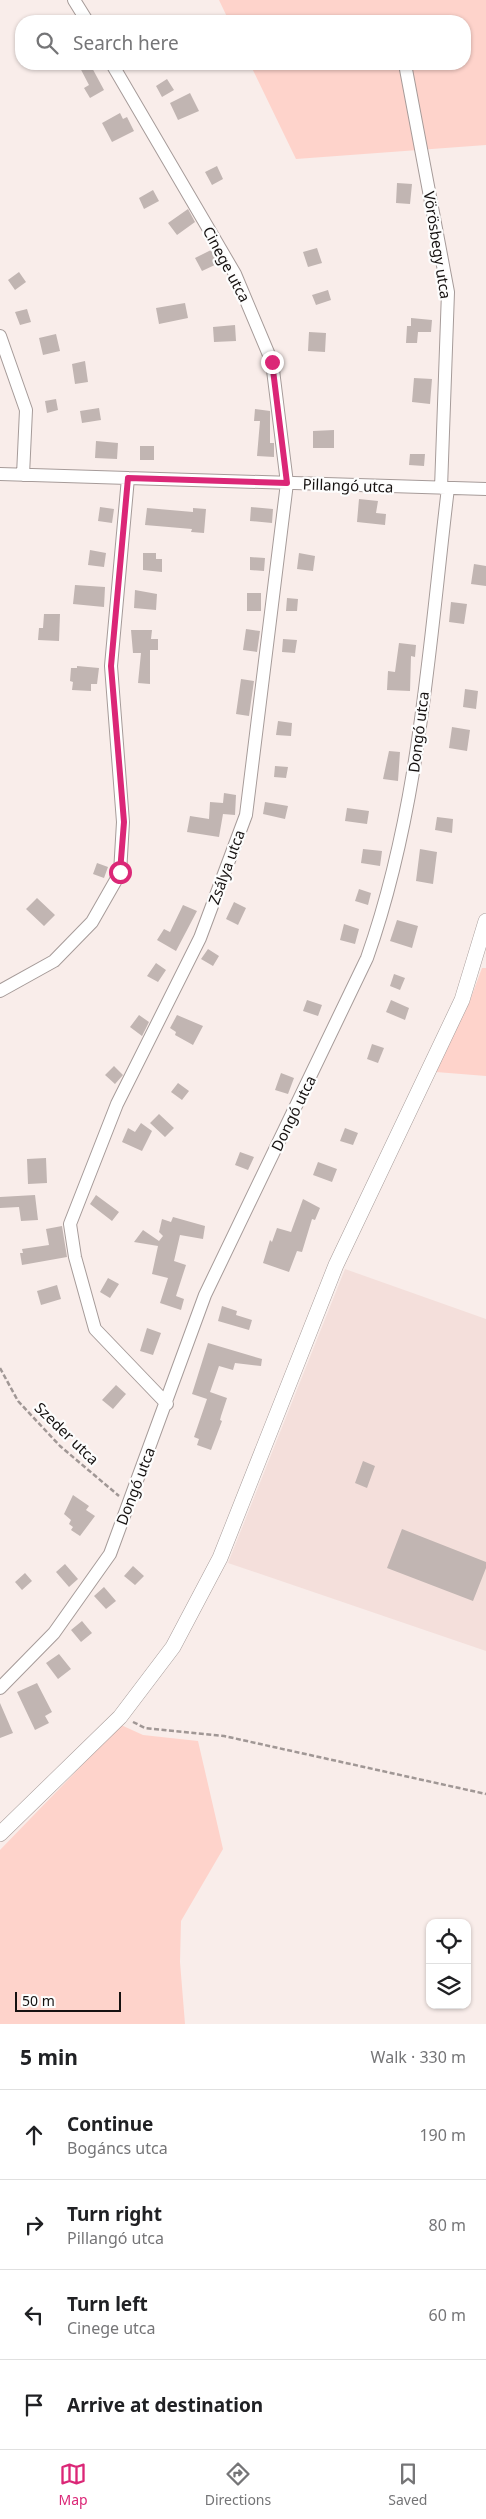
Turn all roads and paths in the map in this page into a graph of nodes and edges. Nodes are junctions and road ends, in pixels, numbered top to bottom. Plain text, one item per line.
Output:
1 (74, 0) edge
2 (83, 15) edge
3 (115, 70) edge
4 (406, 70) edge
5 (0, 336) edge
6 (0, 474) edge
7 (23, 475) junction
8 (128, 478) junction
9 (287, 483) junction
10 (445, 488) junction
11 (486, 489) edge
12 (486, 921) edge
13 (0, 992) edge
14 (0, 1368) edge
15 (166, 1404) junction
16 (128, 1505) junction
17 (0, 1688) edge
18 (120, 1717) junction
19 (486, 1794) edge
20 (0, 1834) edge

1 - 2 street
3 - 9 street, Cinege utca
4 - 10 street, Vörösbegy utca
5 - 7 street
6 - 7 street, Pillangó utca
7 - 8 street, Pillangó utca
8 - 9 street, Pillangó utca
8 - 13 street
9 - 10 street, Pillangó utca
9 - 15 street, Zsálya utca
10 - 11 street, Pillangó utca
10 - 15 street, Dongó utca
12 - 18 street
14 - 16 path, Szeder utca
15 - 16 street, Dongó utca
16 - 17 street, Dongó utca
18 - 19 path
18 - 20 street

